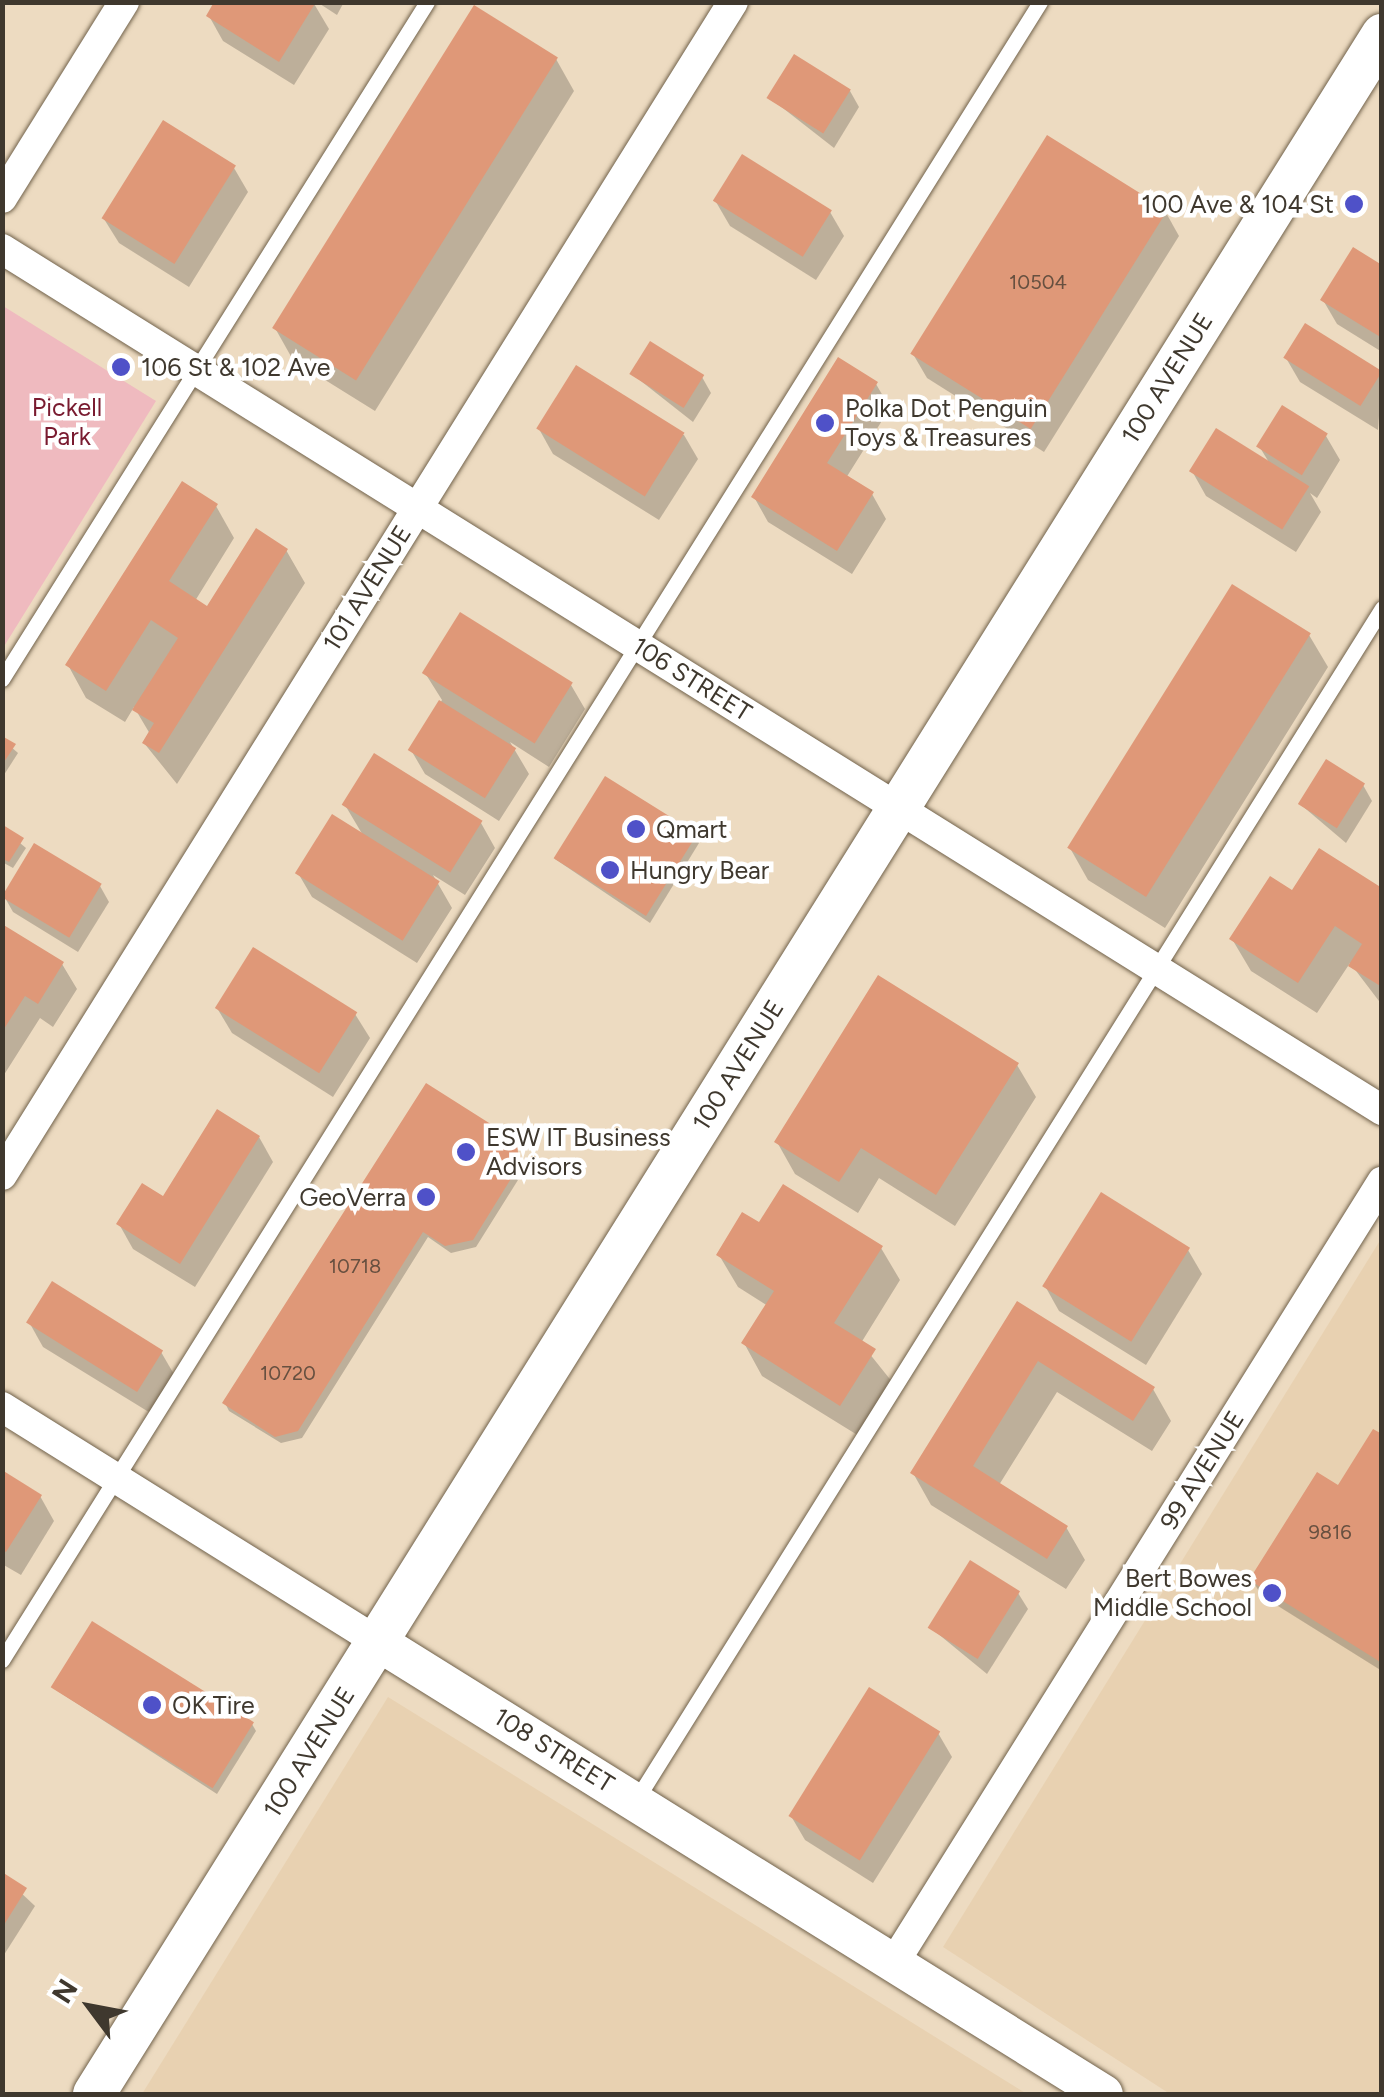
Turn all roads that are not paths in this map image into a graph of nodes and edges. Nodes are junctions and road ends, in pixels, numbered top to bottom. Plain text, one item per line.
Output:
1 (124, 2) edge
2 (428, 2) edge
3 (732, 2) edge
4 (1040, 2) edge
5 (1382, 35) edge
6 (2, 198) edge
7 (2, 249) edge
8 (196, 370) junction
9 (418, 507) junction
10 (1382, 608) edge
11 (640, 647) junction
12 (2, 680) edge
13 (899, 807) junction
14 (1156, 969) junction
15 (1382, 1110) edge
16 (2, 1175) edge
17 (1382, 1182) edge
18 (2, 1408) edge
19 (117, 1479) junction
20 (378, 1642) junction
21 (2, 1660) edge
22 (636, 1800) junction
23 (895, 1961) junction
24 (1096, 2092) edge
25 (94, 2094) edge

1 - 6 street
2 - 8 lane
3 - 9 street, 101 AVENUE
4 - 11 lane
5 - 13 main road, 100 AVENUE
7 - 8 street, 106 STREET
8 - 9 street, 106 STREET
8 - 12 lane
9 - 11 street, 106 STREET
9 - 16 street, 101 AVENUE
10 - 14 lane
11 - 13 street, 106 STREET
11 - 19 lane
13 - 14 street, 106 STREET
13 - 20 main road, 100 AVENUE
14 - 15 street, 106 STREET
14 - 22 lane
17 - 23 street, 99 AVENUE
18 - 19 street, 108 STREET
19 - 20 street, 108 STREET
19 - 21 lane
20 - 22 street, 108 STREET
20 - 25 main road, 100 AVENUE
22 - 23 street, 108 STREET
23 - 24 street, 108 STREET

